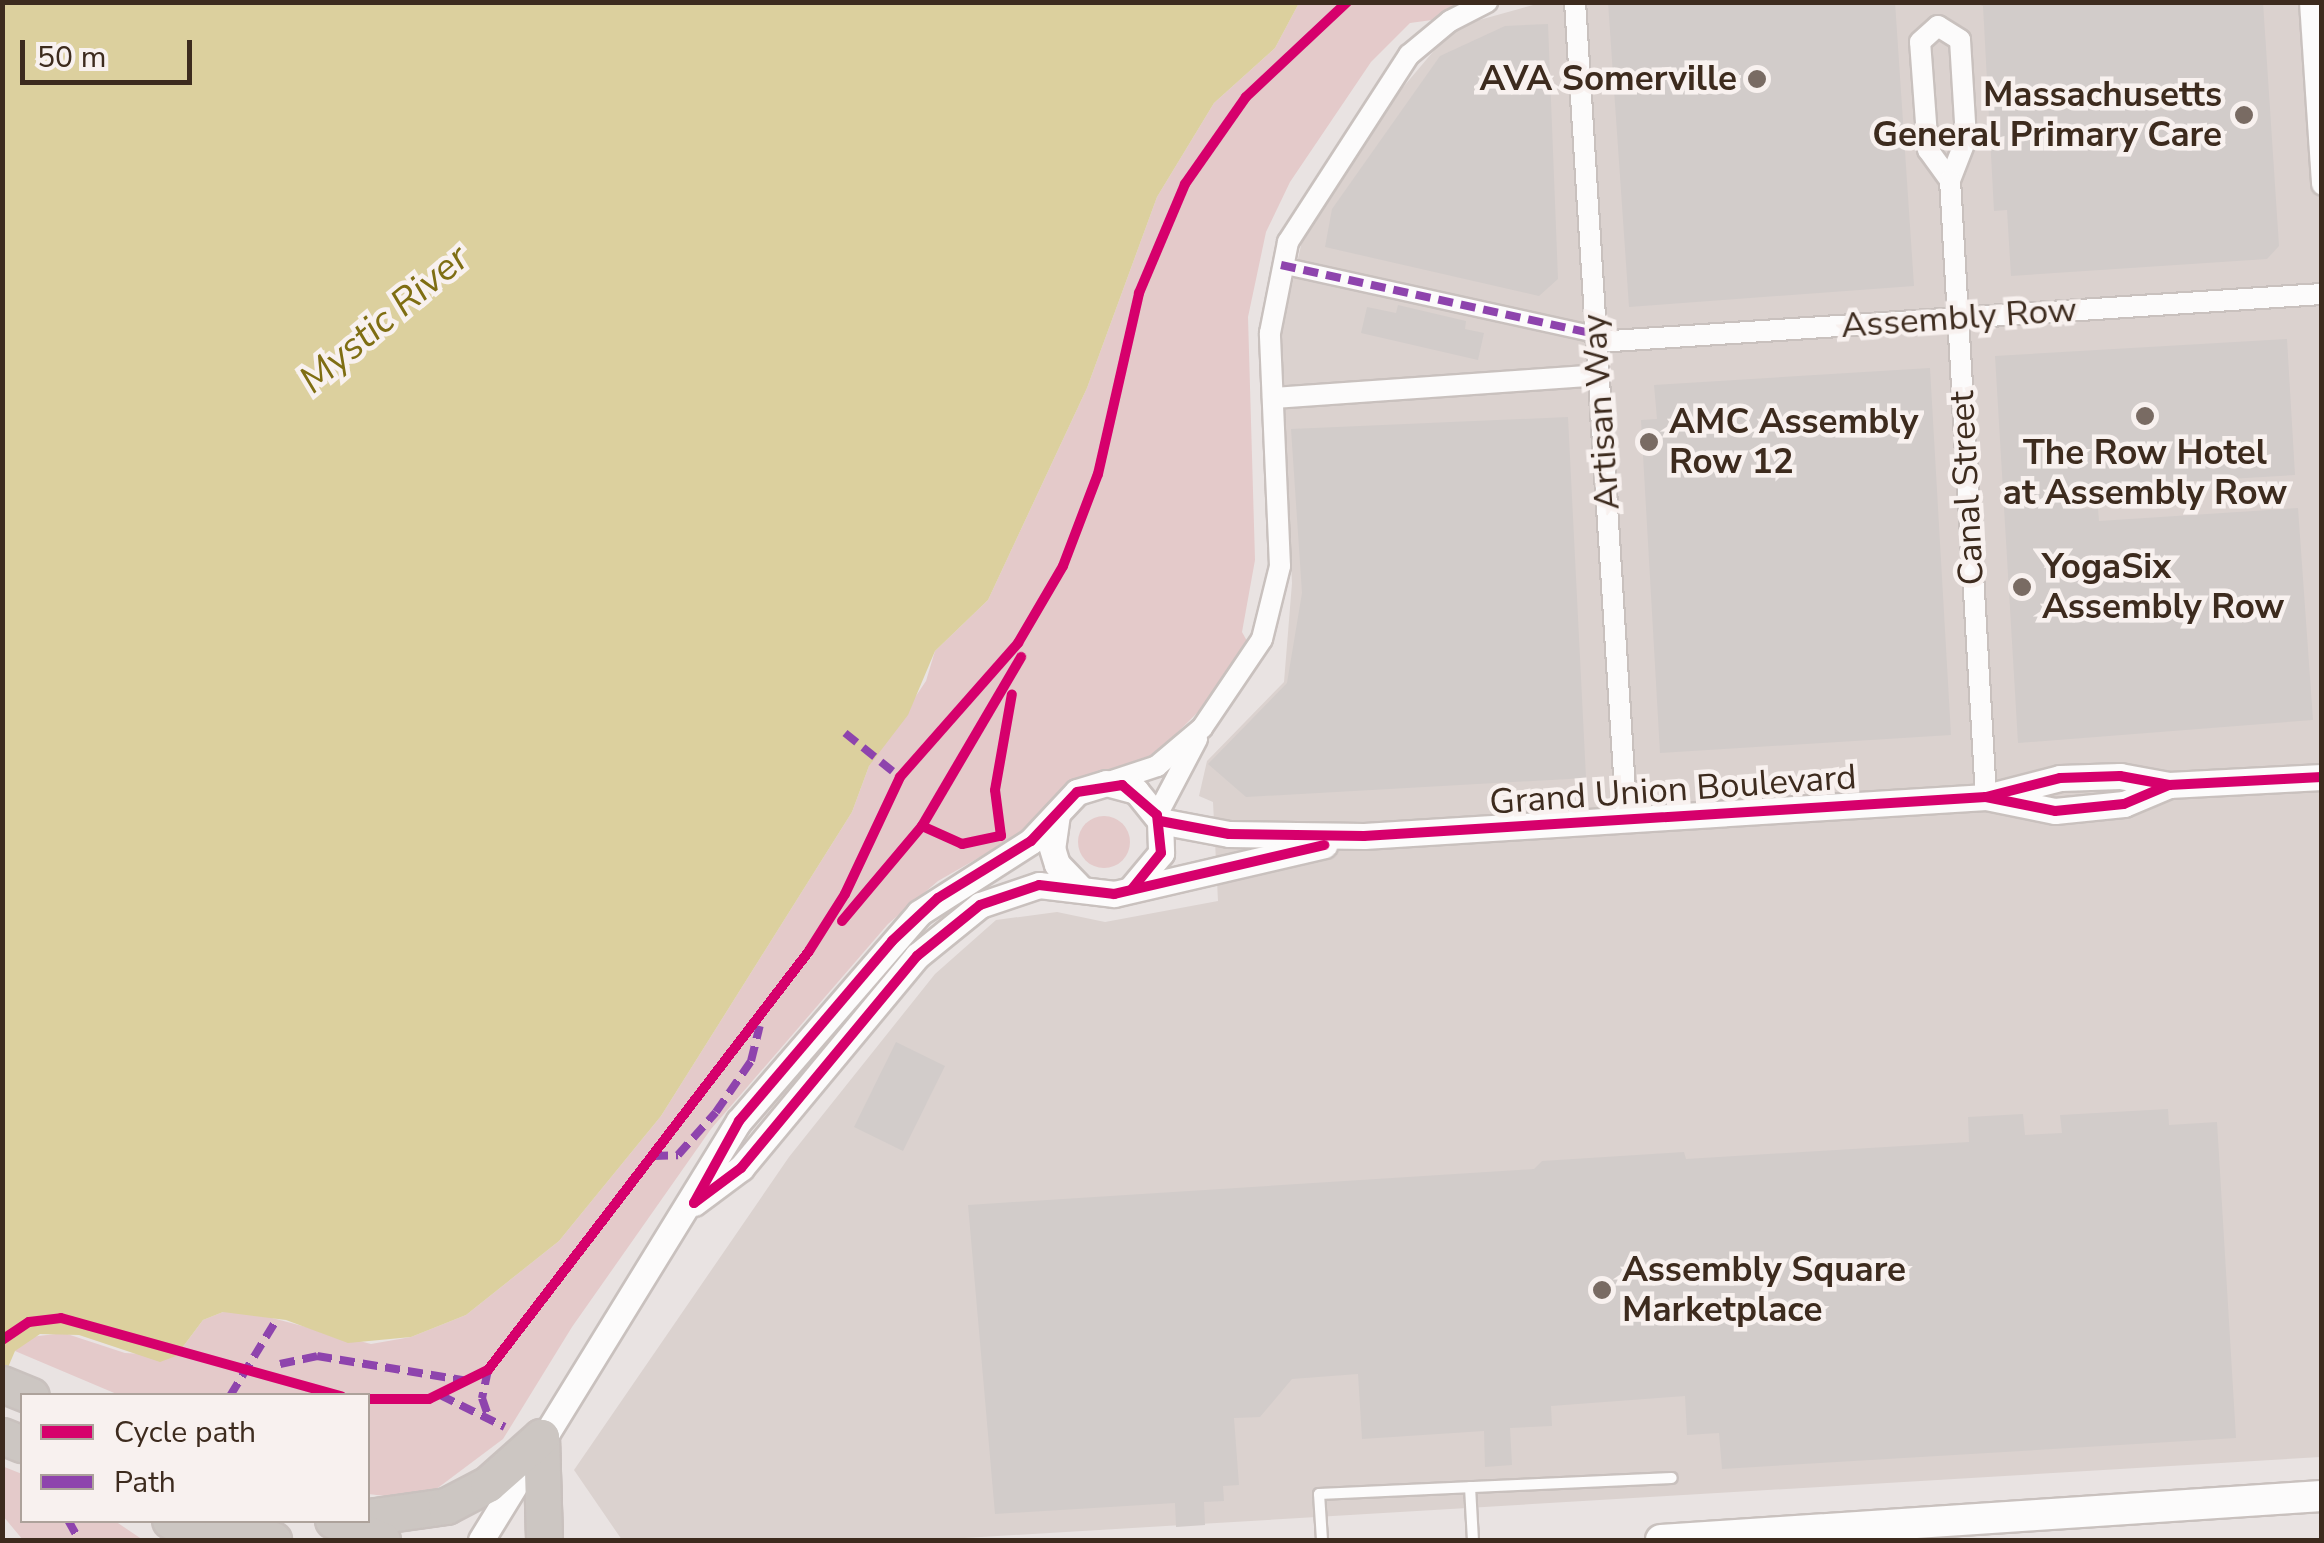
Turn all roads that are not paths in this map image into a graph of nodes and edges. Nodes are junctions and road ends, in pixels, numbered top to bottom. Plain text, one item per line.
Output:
1 (1487, 2) edge
2 (1575, 2) edge
3 (2310, 2) edge
4 (1950, 180) junction
5 (2322, 185) edge
6 (1281, 265) junction
7 (2322, 294) edge
8 (1957, 319) junction
9 (1596, 338) junction
10 (1598, 375) junction
11 (1273, 398) junction
12 (1202, 728) junction
13 (2322, 777) edge
14 (1106, 783) junction
15 (1986, 797) junction
16 (1057, 814) junction
17 (1158, 818) junction
18 (1627, 821) junction
19 (1364, 836) junction
20 (1080, 888) junction
21 (1131, 889) junction
22 (694, 1203) junction
23 (541, 1437) junction
24 (1672, 1478) dead end
25 (1470, 1487) junction
26 (2322, 1496) edge
27 (370, 1516) edge
28 (175, 1523) edge
29 (230, 1523) edge
30 (341, 1523) edge
31 (1918, 1531) edge
32 (203, 1540) edge
33 (274, 1540) edge
34 (382, 1540) edge
35 (482, 1540) edge
36 (544, 1540) edge
37 (1322, 1540) edge
38 (1473, 1540) edge
39 (1661, 1540) edge
40 (1694, 1540) edge

1 - 6 street
2 - 9 street, Artisan Way
3 - 5 street
4 - 4 street, Canal Street
4 - 8 street, Canal Street
6 - 9 street, Assembly Row
6 - 11 street
7 - 8 street, Assembly Row
8 - 9 street, Assembly Row
8 - 15 street, Canal Street
9 - 10 street, Artisan Way
10 - 11 street
10 - 18 street, Artisan Way
11 - 12 street
12 - 14 street
12 - 17 street
13 - 15 street, Grand Union Boulevard
14 - 16 street
14 - 17 street, Grand Union Boulevard
15 - 18 street, Grand Union Boulevard
16 - 20 street
16 - 22 street
17 - 19 street, Grand Union Boulevard
17 - 21 street
18 - 19 street, Grand Union Boulevard
19 - 21 street, Grand Union Boulevard
20 - 21 street
20 - 22 street
22 - 23 street
23 - 27 highway
23 - 35 street
23 - 36 highway
24 - 25 lane
25 - 37 lane
25 - 38 lane
26 - 31 main road
28 - 32 highway
29 - 33 highway
30 - 34 highway
31 - 40 main road
39 - 40 main road

